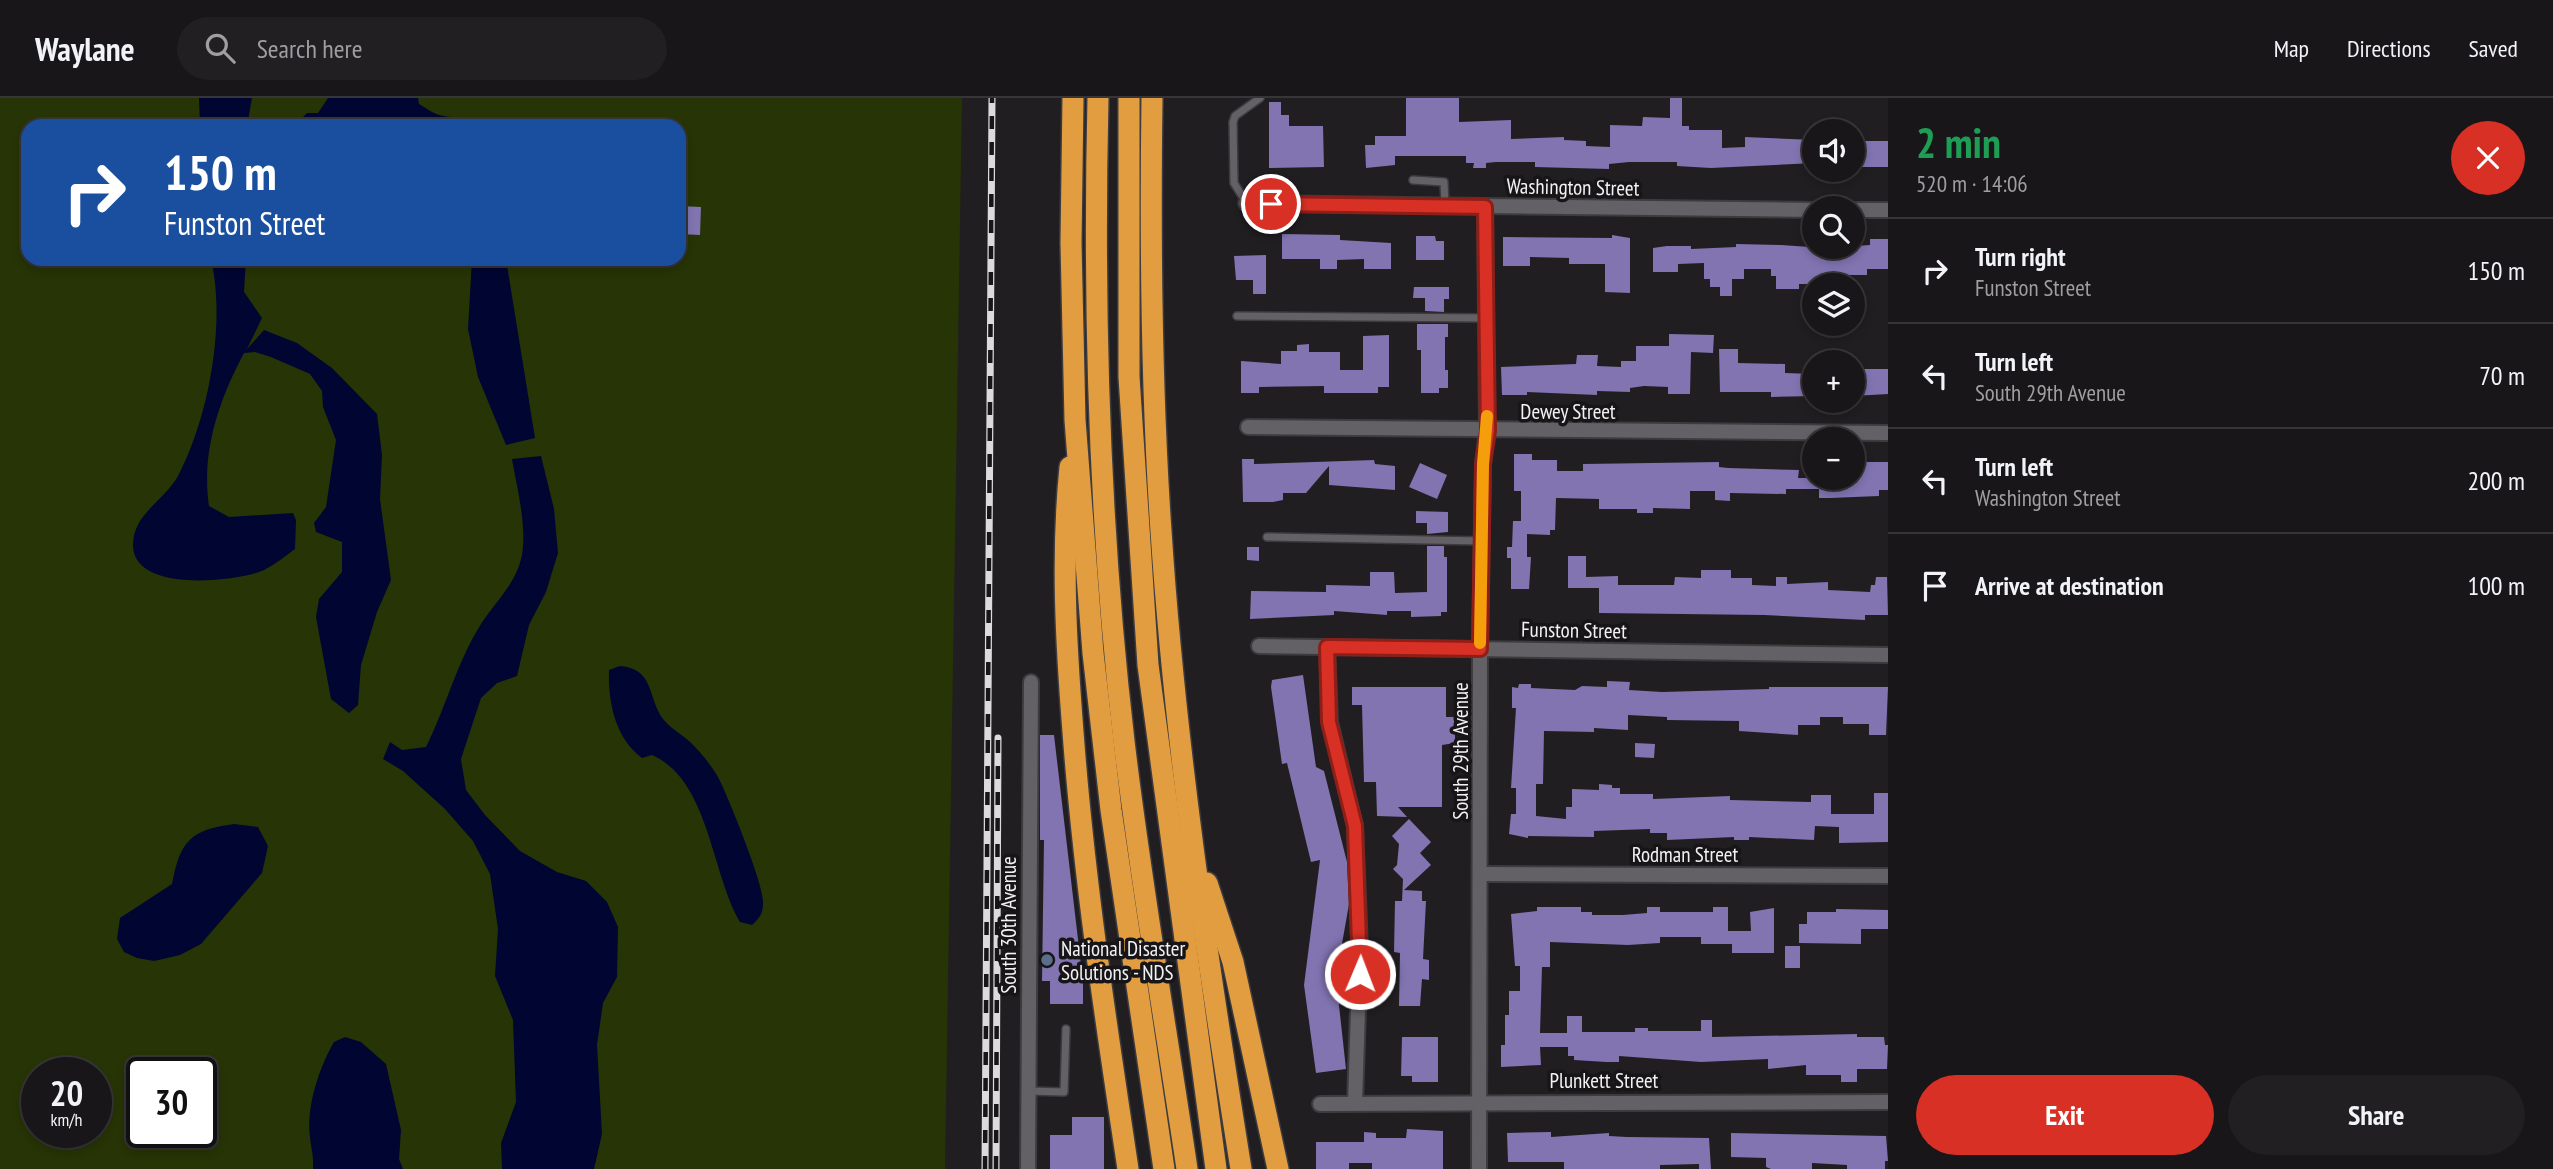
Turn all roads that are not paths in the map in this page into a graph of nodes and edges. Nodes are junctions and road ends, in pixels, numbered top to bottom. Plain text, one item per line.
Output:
1 (1073, 98) edge
2 (1098, 98) edge
3 (1129, 98) edge
4 (1152, 98) edge
5 (1260, 98) edge
6 (1413, 180) dead end
7 (1247, 203) joint
8 (1445, 206) junction
9 (1485, 207) junction
10 (1802, 210) edge
11 (1865, 210) edge
12 (1888, 210) edge
13 (1237, 316) dead end
14 (1486, 318) junction
15 (1075, 420) junction
16 (1248, 427) dead end
17 (1488, 431) junction
18 (1888, 433) edge
19 (1267, 537) dead end
20 (1482, 541) junction
21 (1259, 646) dead end
22 (1327, 647) junction
23 (1480, 649) junction
24 (1888, 655) edge
25 (1031, 682) dead end
26 (1192, 839) junction
27 (1482, 874) junction
28 (1888, 876) edge
29 (1066, 1029) dead end
30 (1028, 1091) junction
31 (1480, 1101) junction
32 (1888, 1102) edge
33 (1355, 1103) junction
34 (1320, 1104) dead end
35 (1028, 1169) edge
36 (1128, 1169) edge
37 (1164, 1169) edge
38 (1187, 1169) edge
39 (1216, 1169) edge
40 (1241, 1169) edge
41 (1278, 1169) edge
42 (1479, 1169) edge

1 - 15 highway
2 - 38 highway
3 - 39 highway
4 - 26 highway
5 - 7 lane
6 - 8 lane
7 - 8 street, Washington Street
8 - 9 street, Washington Street
9 - 10 street, Washington Street
9 - 14 street, South 29th Avenue
11 - 12 street
13 - 14 lane
14 - 17 street, South 29th Avenue
15 - 36 highway
15 - 37 highway
16 - 17 street, Dewey Street
17 - 18 street, Dewey Street
17 - 20 street, South 29th Avenue
19 - 20 lane
20 - 23 street, South 29th Avenue
21 - 22 street, Funston Street
22 - 23 street, Funston Street
22 - 33 street
23 - 24 street, Funston Street
23 - 27 street, South 29th Avenue
25 - 30 street, South 30th Avenue
26 - 40 highway
26 - 41 highway
27 - 28 street, Rodman Street
27 - 31 street, South 29th Avenue
29 - 30 lane
30 - 35 street, South 30th Avenue
31 - 32 street, Plunkett Street
31 - 33 street, Plunkett Street
31 - 42 street, South 29th Avenue
33 - 34 street, Plunkett Street

